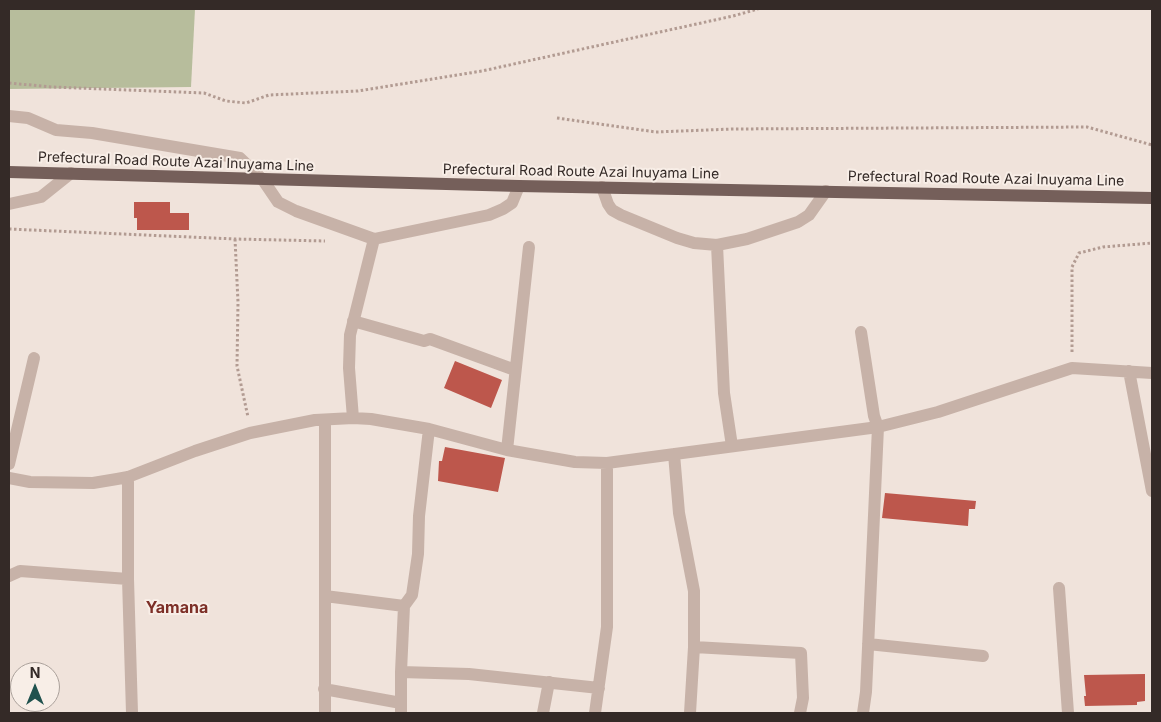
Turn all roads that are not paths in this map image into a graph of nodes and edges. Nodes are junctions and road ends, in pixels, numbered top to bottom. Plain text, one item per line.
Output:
1 (9, 116) edge
2 (9, 172) edge
3 (71, 173) junction
4 (263, 180) junction
5 (519, 186) junction
6 (602, 187) junction
7 (826, 191) junction
8 (1152, 198) edge
9 (9, 204) edge
10 (374, 239) junction
11 (717, 245) junction
12 (529, 246) dead end
13 (353, 321) junction
14 (861, 332) dead end
15 (34, 358) dead end
16 (515, 370) junction
17 (1129, 371) junction
18 (1152, 373) edge
19 (353, 418) junction
20 (324, 420) junction
21 (878, 427) junction
22 (430, 429) junction
23 (732, 446) junction
24 (507, 450) junction
25 (674, 454) junction
26 (606, 463) junction
27 (9, 464) edge
28 (128, 477) junction
29 (9, 478) edge
30 (1152, 492) edge
31 (9, 576) edge
32 (128, 579) junction
33 (1059, 588) dead end
34 (325, 596) junction
35 (404, 606) junction
36 (868, 644) junction
37 (694, 647) junction
38 (983, 656) dead end
39 (401, 672) junction
40 (549, 682) junction
41 (599, 688) junction
42 (324, 689) junction
43 (401, 708) edge
44 (132, 713) edge
45 (325, 713) edge
46 (543, 713) edge
47 (595, 713) edge
48 (690, 713) edge
49 (800, 713) edge
50 (863, 713) edge
51 (1068, 713) edge

1 - 4 street
2 - 3 main road, Prefectural Road Route Azai Inuyama Line
3 - 4 main road, Prefectural Road Route Azai Inuyama Line
3 - 9 street
4 - 5 main road, Prefectural Road Route Azai Inuyama Line
4 - 10 street
5 - 6 main road, Prefectural Road Route Azai Inuyama Line
5 - 10 street
6 - 7 main road, Prefectural Road Route Azai Inuyama Line
6 - 11 street
7 - 8 main road, Prefectural Road Route Azai Inuyama Line
7 - 11 street
10 - 13 street
11 - 23 street
12 - 16 street
13 - 16 street
13 - 19 street
14 - 21 street
15 - 27 street
16 - 24 street
17 - 18 street
17 - 21 street
17 - 30 street
19 - 20 street
19 - 22 street
20 - 28 street
20 - 34 street
21 - 23 street
21 - 36 street
22 - 24 street
22 - 35 street
23 - 25 street
24 - 26 street
25 - 26 street
25 - 37 street
26 - 41 street
28 - 29 street
28 - 32 street
31 - 32 street
32 - 44 street
33 - 51 street
34 - 35 street
34 - 42 street
35 - 39 street
36 - 38 street
36 - 50 street
37 - 48 street
37 - 49 street
39 - 40 street
39 - 43 street
40 - 41 street
40 - 46 street
41 - 47 street
42 - 43 street
42 - 45 street

